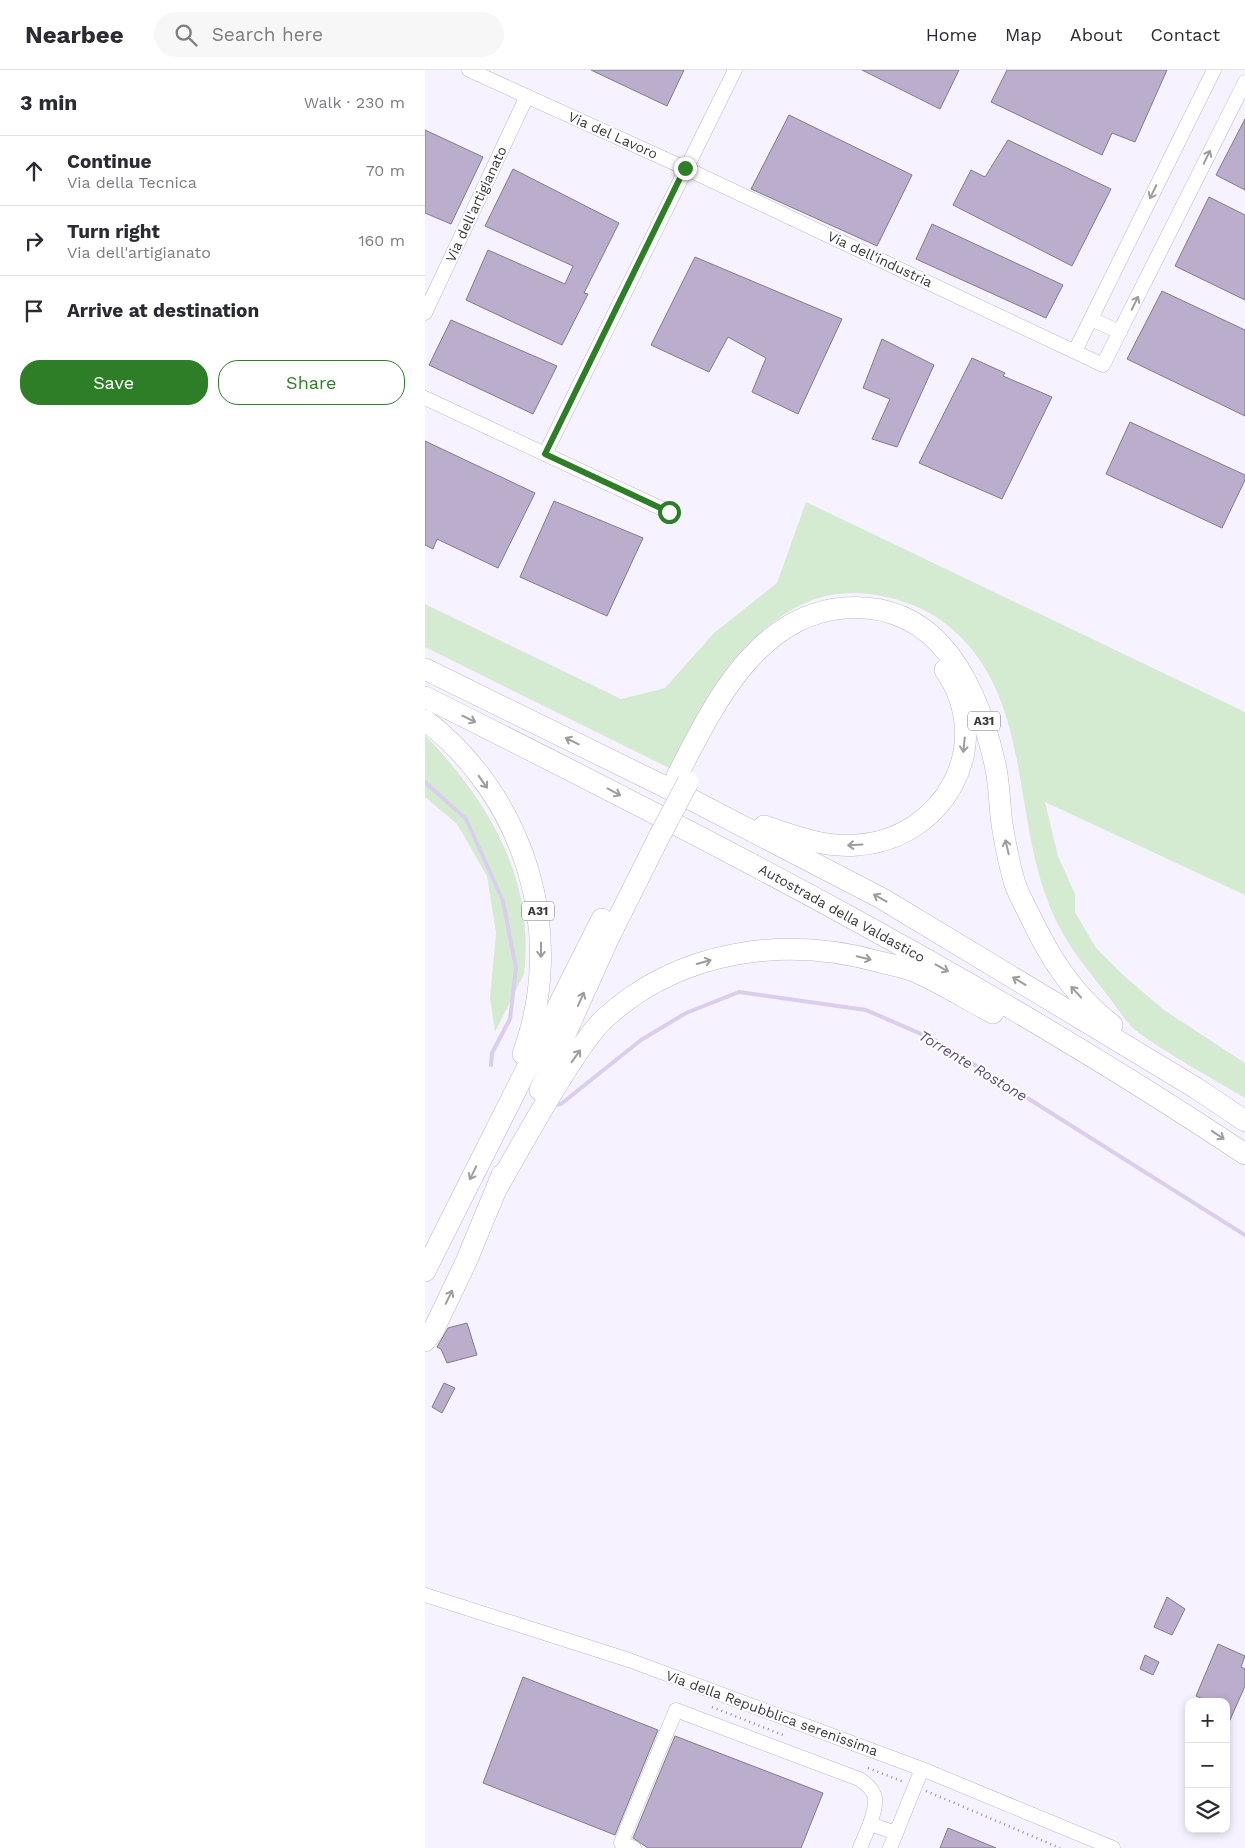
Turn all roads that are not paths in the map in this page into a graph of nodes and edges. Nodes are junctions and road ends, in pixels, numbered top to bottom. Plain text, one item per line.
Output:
1 (469, 70) edge
2 (735, 70) edge
3 (1214, 70) edge
4 (1245, 82) edge
5 (527, 96) junction
6 (685, 168) junction
7 (425, 313) edge
8 (1091, 319) junction
9 (1120, 332) junction
10 (1075, 351) junction
11 (425, 398) edge
12 (545, 454) junction
13 (669, 512) dead end
14 (425, 669) edge
15 (425, 697) edge
16 (425, 720) edge
17 (686, 786) junction
18 (655, 831) junction
19 (1196, 1088) junction
20 (1190, 1117) junction
21 (1245, 1121) edge
22 (495, 1129) junction
23 (1245, 1154) edge
24 (497, 1188) junction
25 (425, 1271) edge
26 (425, 1341) edge
27 (425, 1595) edge
28 (922, 1769) junction
29 (870, 1824) junction
30 (896, 1834) junction
31 (634, 1848) edge
32 (860, 1848) edge
33 (890, 1848) edge
34 (1111, 1848) edge

1 - 5 street, Via del Lavoro
2 - 6 street
3 -> 8 street
9 -> 4 street, Via dell'industria
5 - 6 street, Via del Lavoro
5 - 7 street, Via dell'artigianato
6 - 10 street, Via dell'industria
6 - 12 street
8 - 9 street
8 - 10 street
9 - 10 street, Via dell'industria
11 - 12 street
12 - 13 street
17 -> 14 highway, Autostrada della Valdastico
15 -> 20 highway, Autostrada della Valdastico
16 -> 22 highway, A31
17 -> 17 highway, A31
17 - 18 highway, A31, bridge
19 -> 17 highway, Autostrada della Valdastico
19 -> 17 highway, A31
18 - 22 highway, A31
24 -> 18 highway, A31
19 - 21 highway, Autostrada della Valdastico
20 -> 23 highway, Autostrada della Valdastico
24 -> 20 highway, A31
22 -> 25 highway, A31
26 -> 24 highway, A31
27 - 28 street, Via della Repubblica serenissima
28 - 30 street
28 - 34 street, Via della Repubblica serenissima
29 - 30 street
29 - 31 street
29 - 32 street
30 - 33 street

